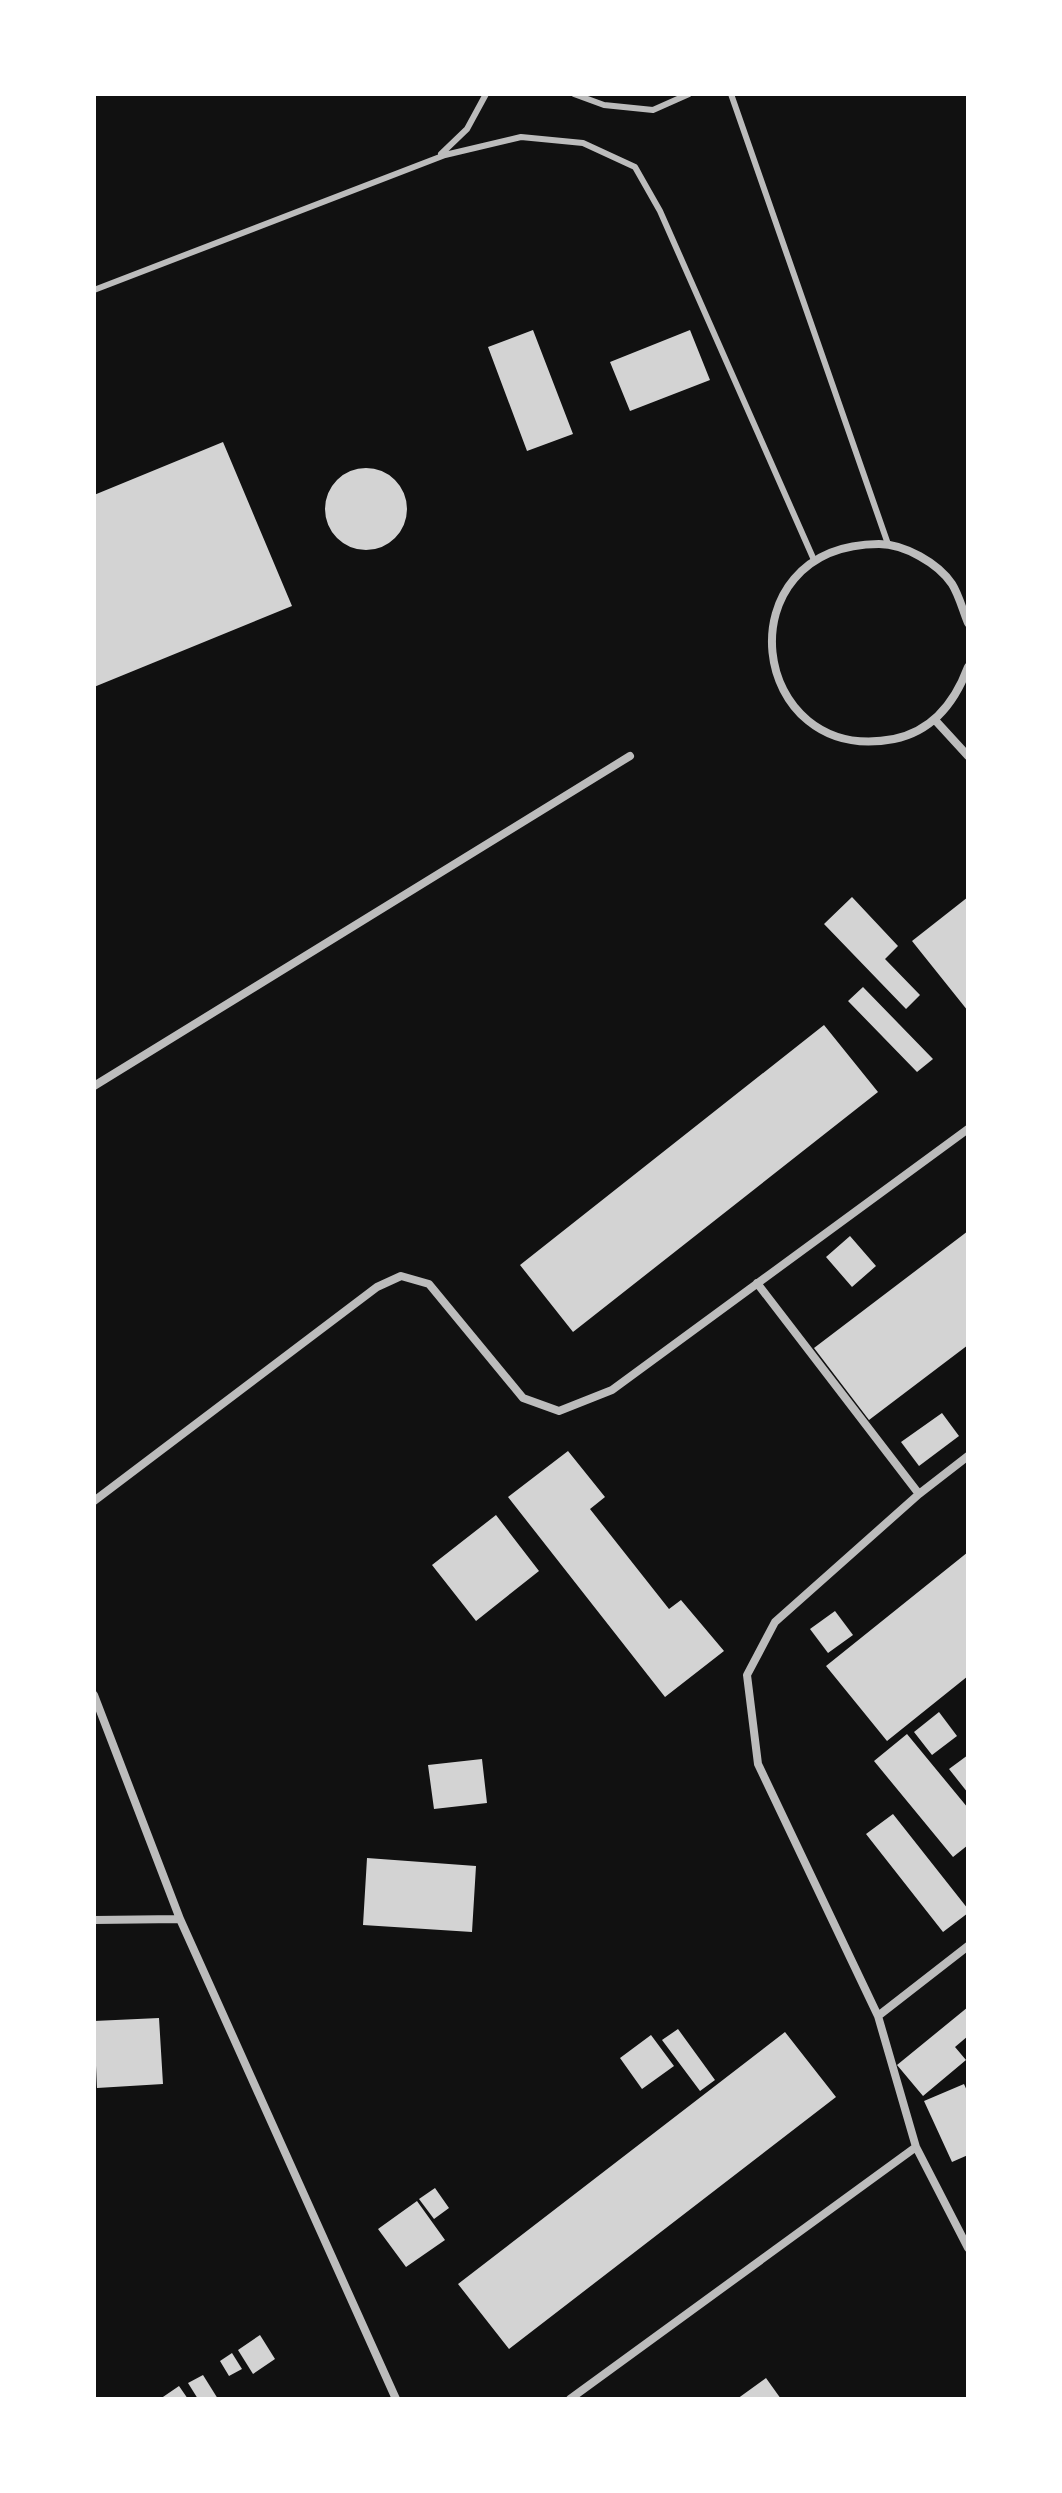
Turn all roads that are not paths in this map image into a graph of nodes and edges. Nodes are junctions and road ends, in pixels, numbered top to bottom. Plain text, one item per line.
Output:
1 (486, 94) edge
2 (574, 94) edge
3 (689, 94) edge
4 (731, 94) edge
5 (437, 158) junction
6 (94, 290) edge
7 (888, 544) junction
8 (814, 560) junction
9 (968, 623) edge
10 (968, 667) edge
11 (935, 720) junction
12 (630, 756) dead end
13 (968, 756) edge
14 (94, 1086) edge
15 (968, 1129) edge
16 (757, 1283) junction
17 (968, 1456) edge
18 (919, 1494) junction
19 (94, 1501) edge
20 (94, 1695) edge
21 (180, 1919) junction
22 (94, 1920) edge
23 (968, 1946) edge
24 (878, 2016) junction
25 (916, 2147) junction
26 (968, 2248) edge
27 (396, 2399) edge
28 (570, 2399) edge

1 - 5 lane
2 - 3 lane
4 - 7 lane
5 - 6 lane
5 - 8 lane
7 - 8 street
7 - 9 street
8 - 11 street
10 - 11 street
11 - 13 street
12 - 14 street
15 - 16 street
16 - 18 street
16 - 19 street
17 - 18 street
18 - 24 street
20 - 21 street
21 - 22 street
21 - 27 street
23 - 24 street
24 - 25 street
25 - 26 street
25 - 28 street

